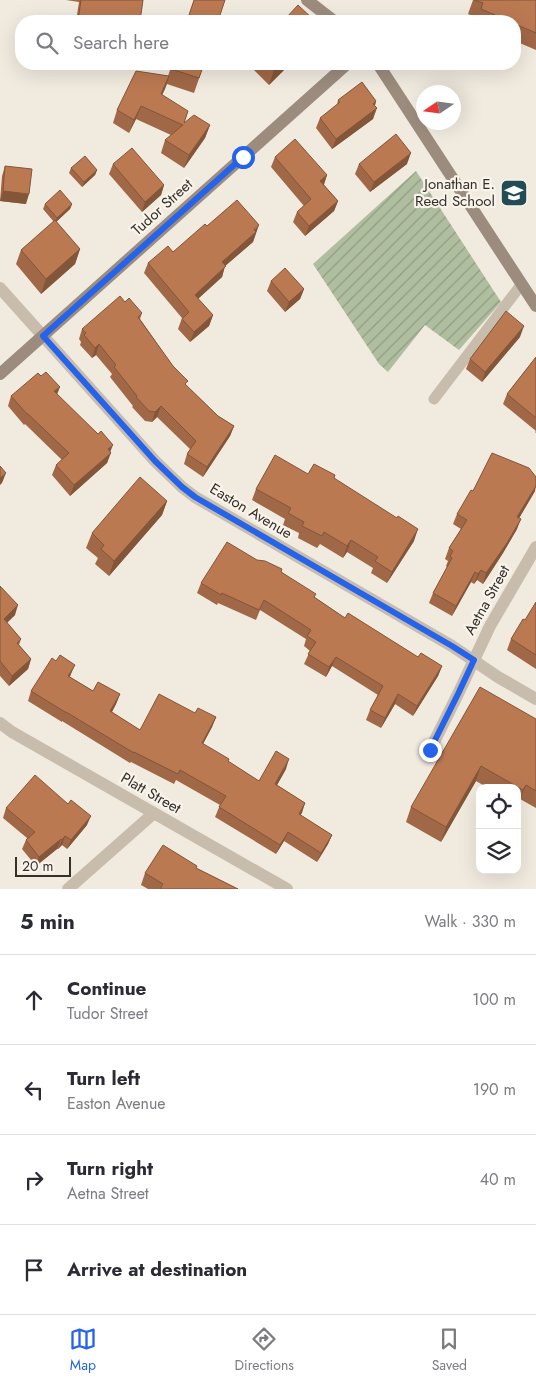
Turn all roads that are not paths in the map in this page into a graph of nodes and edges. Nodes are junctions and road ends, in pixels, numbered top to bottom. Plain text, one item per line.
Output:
1 (307, 0) edge
2 (326, 15) edge
3 (340, 70) edge
4 (382, 70) edge
5 (521, 285) junction
6 (0, 288) edge
7 (536, 306) edge
8 (43, 336) junction
9 (0, 374) edge
10 (434, 399) dead end
11 (536, 547) edge
12 (474, 660) junction
13 (536, 699) edge
14 (0, 723) edge
15 (430, 750) dead end
16 (154, 813) junction
17 (68, 889) edge
18 (287, 889) edge

1 - 2 street
3 - 8 street, Tudor Street
4 - 5 street
5 - 7 street
5 - 10 lane
6 - 8 street, Easton Avenue
8 - 9 street, Tudor Street
8 - 12 street, Easton Avenue
11 - 12 street, Aetna Street
12 - 13 street, Easton Avenue
12 - 15 street, Aetna Street
14 - 16 street, Platt Street
16 - 17 street
16 - 18 street, Platt Street

